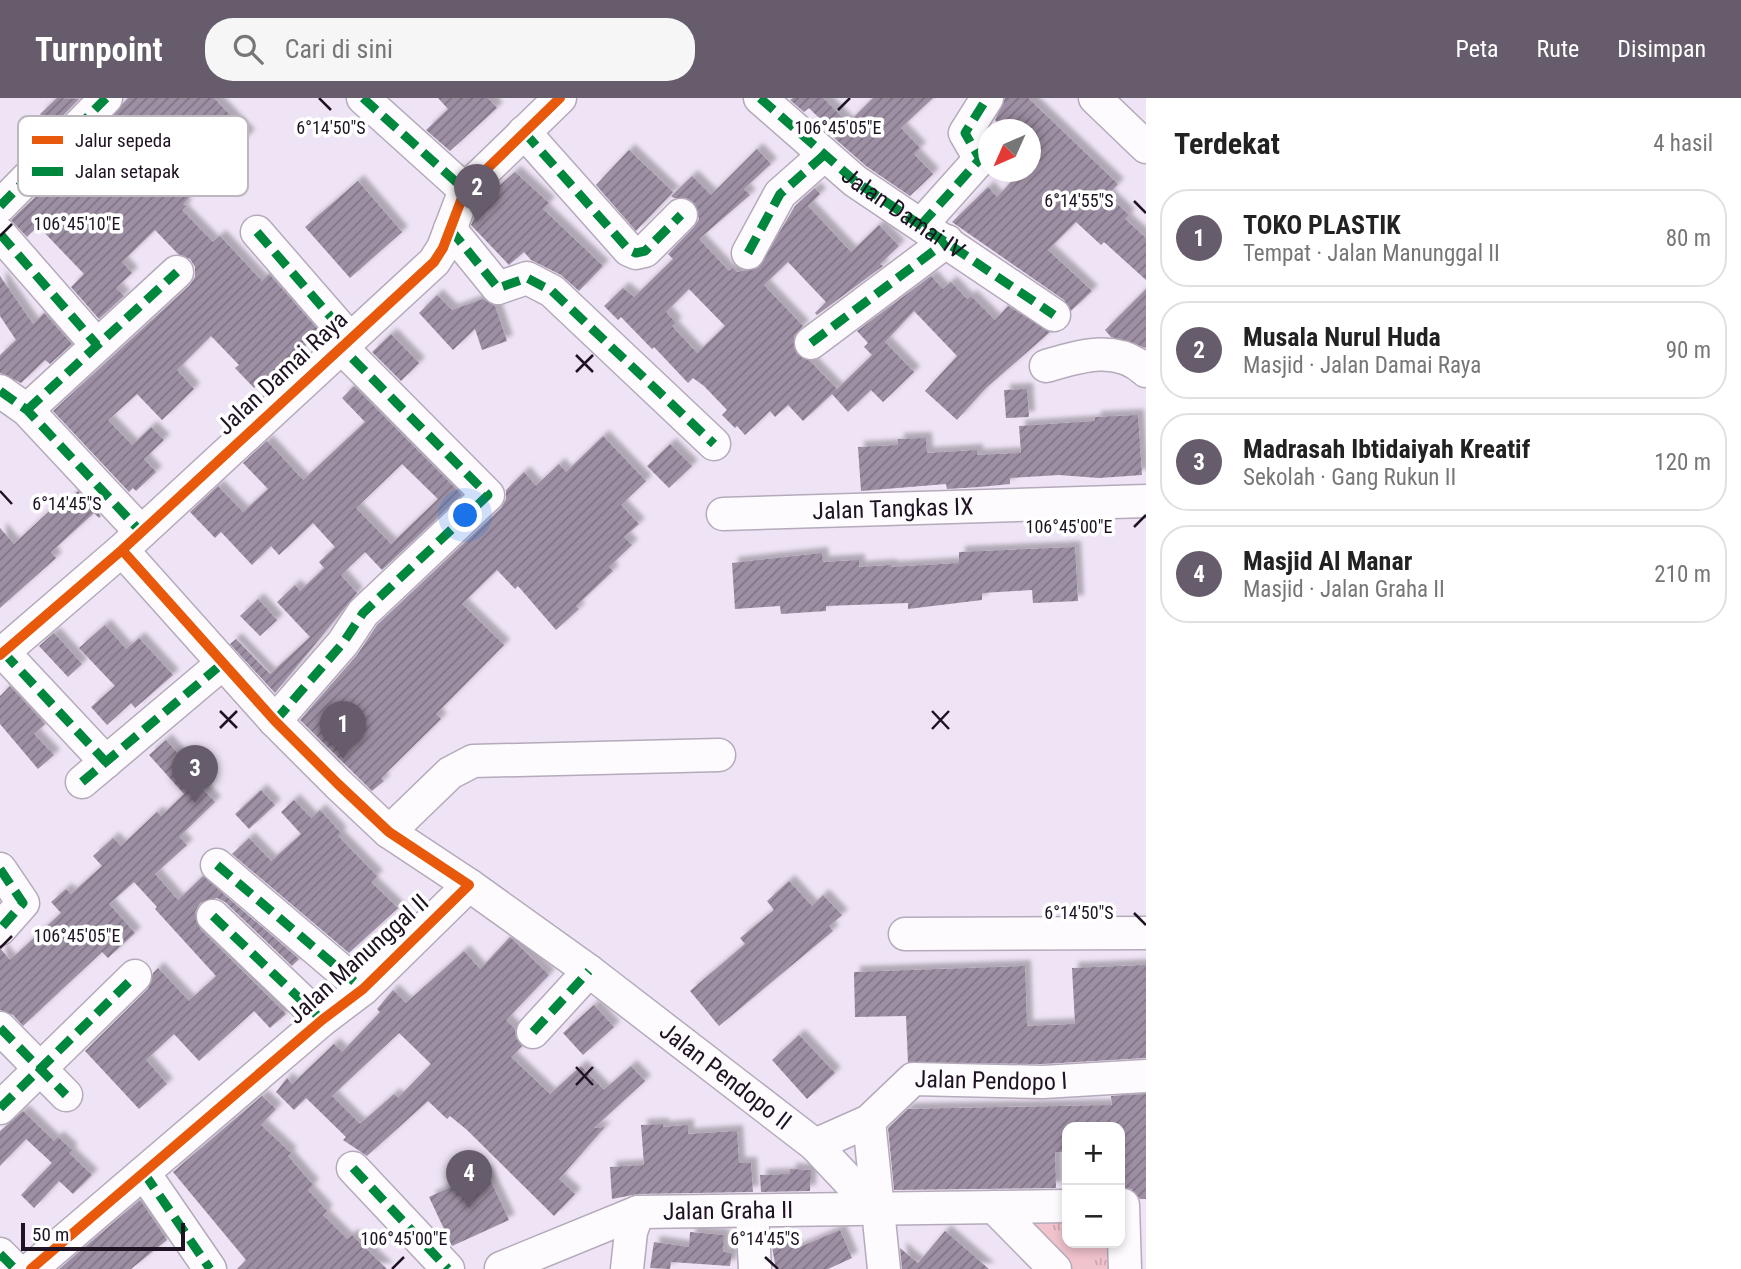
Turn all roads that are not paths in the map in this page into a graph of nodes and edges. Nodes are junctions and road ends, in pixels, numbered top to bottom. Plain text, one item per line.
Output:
1 (106, 98) edge
2 (363, 98) edge
3 (559, 98) edge
4 (760, 98) edge
5 (987, 98) edge
6 (1109, 102) edge
7 (88, 116) edge
8 (524, 132) junction
9 (1146, 147) edge
10 (824, 156) junction
11 (18, 188) edge
12 (465, 190) junction
13 (0, 206) edge
14 (681, 215) dead end
15 (450, 229) junction
16 (257, 232) dead end
17 (934, 233) junction
18 (0, 234) edge
19 (748, 253) dead end
20 (177, 272) dead end
21 (1054, 315) dead end
22 (345, 343) junction
23 (811, 343) dead end
24 (97, 345) junction
25 (1046, 366) dead end
26 (1146, 371) edge
27 (0, 391) edge
28 (27, 410) junction
29 (714, 444) dead end
30 (1146, 501) edge
31 (723, 514) dead end
32 (132, 541) junction
33 (2, 654) edge
34 (223, 663) junction
35 (275, 721) junction
36 (719, 755) dead end
37 (106, 762) junction
38 (82, 782) dead end
39 (389, 832) junction
40 (217, 865) dead end
41 (0, 869) edge
42 (470, 886) junction
43 (213, 916) dead end
44 (0, 929) edge
45 (1146, 933) edge
46 (905, 934) dead end
47 (589, 971) junction
48 (135, 976) dead end
49 (363, 989) junction
50 (322, 1020) junction
51 (0, 1028) edge
52 (533, 1032) dead end
53 (41, 1069) junction
54 (1146, 1076) edge
55 (66, 1095) dead end
56 (0, 1108) edge
57 (869, 1121) junction
58 (815, 1145) junction
59 (353, 1168) dead end
60 (144, 1173) junction
61 (1130, 1205) edge
62 (1062, 1206) edge
63 (994, 1207) junction
64 (876, 1210) junction
65 (638, 1212) junction
66 (752, 1212) junction
67 (0, 1254) edge
68 (501, 1268) edge
69 (15, 1269) edge
70 (31, 1269) edge
71 (211, 1269) edge
72 (447, 1269) edge
73 (627, 1269) edge
74 (755, 1269) edge
75 (884, 1269) edge
76 (1055, 1269) edge
77 (1125, 1269) edge

1 - 7 street
2 - 12 street
3 - 8 street, Jalan Damai Raya
4 - 10 street, Jalan Damai IV
5 - 17 street
6 - 9 street
8 - 12 street, Jalan Damai Raya
8 - 14 street
10 - 17 street, Jalan Damai IV
10 - 19 street
11 - 13 street
12 - 15 street, Jalan Damai Raya
15 - 22 street, Jalan Damai Raya
15 - 29 street
16 - 22 street
17 - 21 street, Jalan Damai IV
17 - 23 street
18 - 24 street
20 - 24 street
22 - 32 street, Jalan Damai Raya
22 - 35 street
24 - 28 street
25 - 26 street
27 - 28 street, Jalan Manunggal II
28 - 32 street, Jalan Manunggal II
30 - 31 street, Jalan Tangkas IX
32 - 33 street, Jalan Damai Raya
32 - 34 street, Jalan Manunggal II
33 - 37 street
34 - 35 street, Jalan Manunggal II
34 - 37 street
35 - 39 street, Jalan Manunggal II
36 - 39 street
37 - 38 street
39 - 42 street, Jalan Manunggal II
40 - 49 street
41 - 44 street
42 - 47 street, Jalan Pendopo II
42 - 49 street, Jalan Manunggal II
43 - 50 street
45 - 46 street
47 - 52 street
47 - 58 street, Jalan Pendopo II
48 - 53 street
49 - 50 street, Jalan Manunggal II
50 - 60 street, Jalan Manunggal II
51 - 53 street
53 - 55 street
53 - 56 street
54 - 57 street, Jalan Pendopo I
57 - 58 street, Jalan Pendopo I
57 - 64 street
58 - 64 street, Jalan Pendopo II
59 - 72 street
60 - 70 street, Jalan Manunggal II
60 - 71 street
61 - 77 street
62 - 63 street
63 - 64 street
63 - 76 street
64 - 66 street, Jalan Graha II
64 - 75 street
65 - 66 street, Jalan Graha II
65 - 68 street
65 - 73 street, Jalan Graha II
66 - 74 street
67 - 69 street

